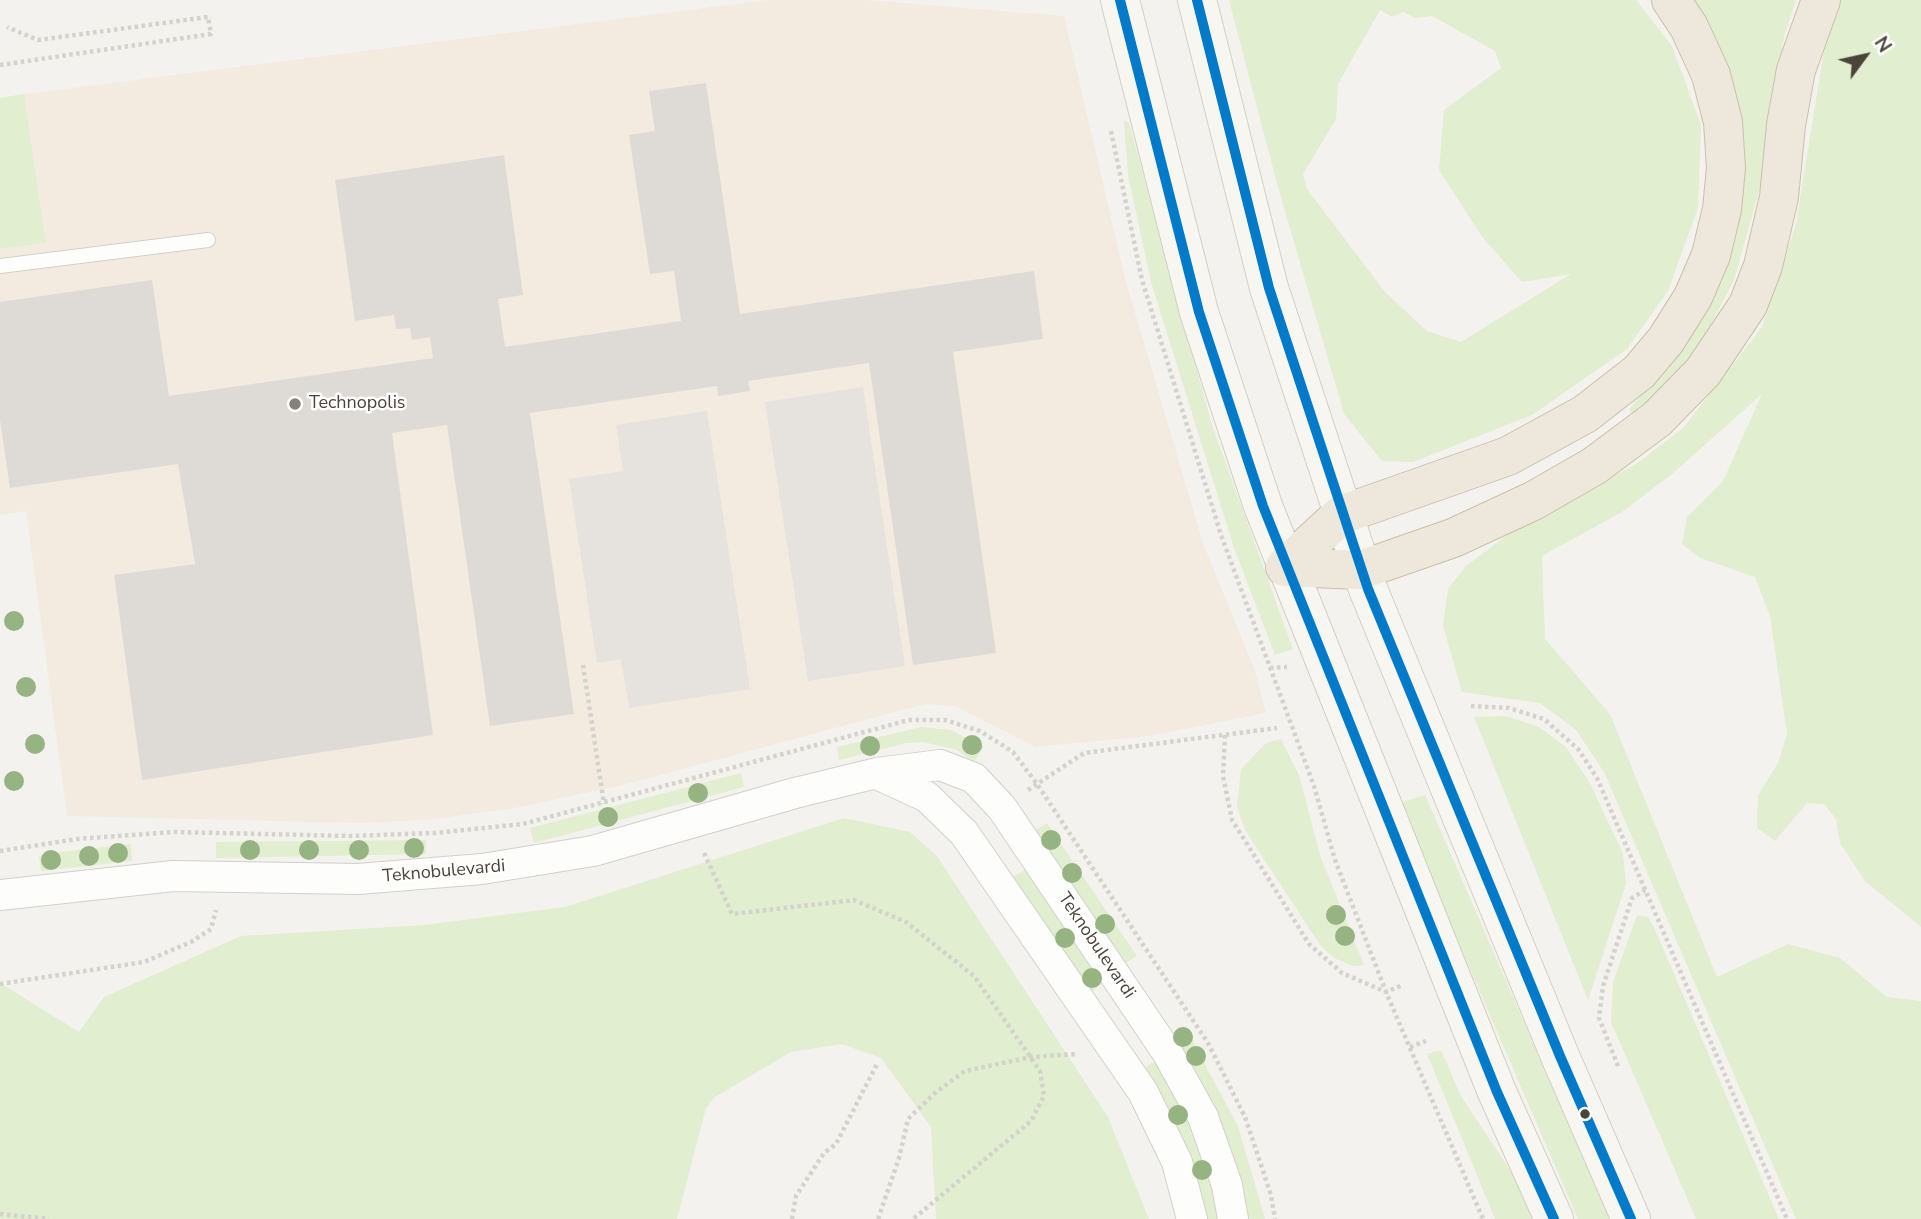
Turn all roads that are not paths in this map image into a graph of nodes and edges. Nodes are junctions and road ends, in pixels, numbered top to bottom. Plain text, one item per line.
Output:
1 (1671, 0) edge
2 (1821, 0) edge
3 (1198, 9) edge
4 (1122, 10) edge
5 (208, 240) dead end
6 (0, 266) edge
7 (1341, 515) junction
8 (1285, 567) junction
9 (1361, 570) junction
10 (877, 774) junction
11 (0, 895) edge
12 (1192, 1219) edge
13 (1233, 1219) edge
14 (1554, 1219) edge
15 (1631, 1219) edge

1 - 7 highway
2 - 9 highway
3 - 7 main road
4 - 8 main road
5 - 6 lane
7 - 8 highway
7 - 9 main road
8 - 9 highway
8 - 14 main road
9 - 15 main road
10 - 11 street, Teknobulevardi
10 - 12 street
10 - 13 street, Teknobulevardi

